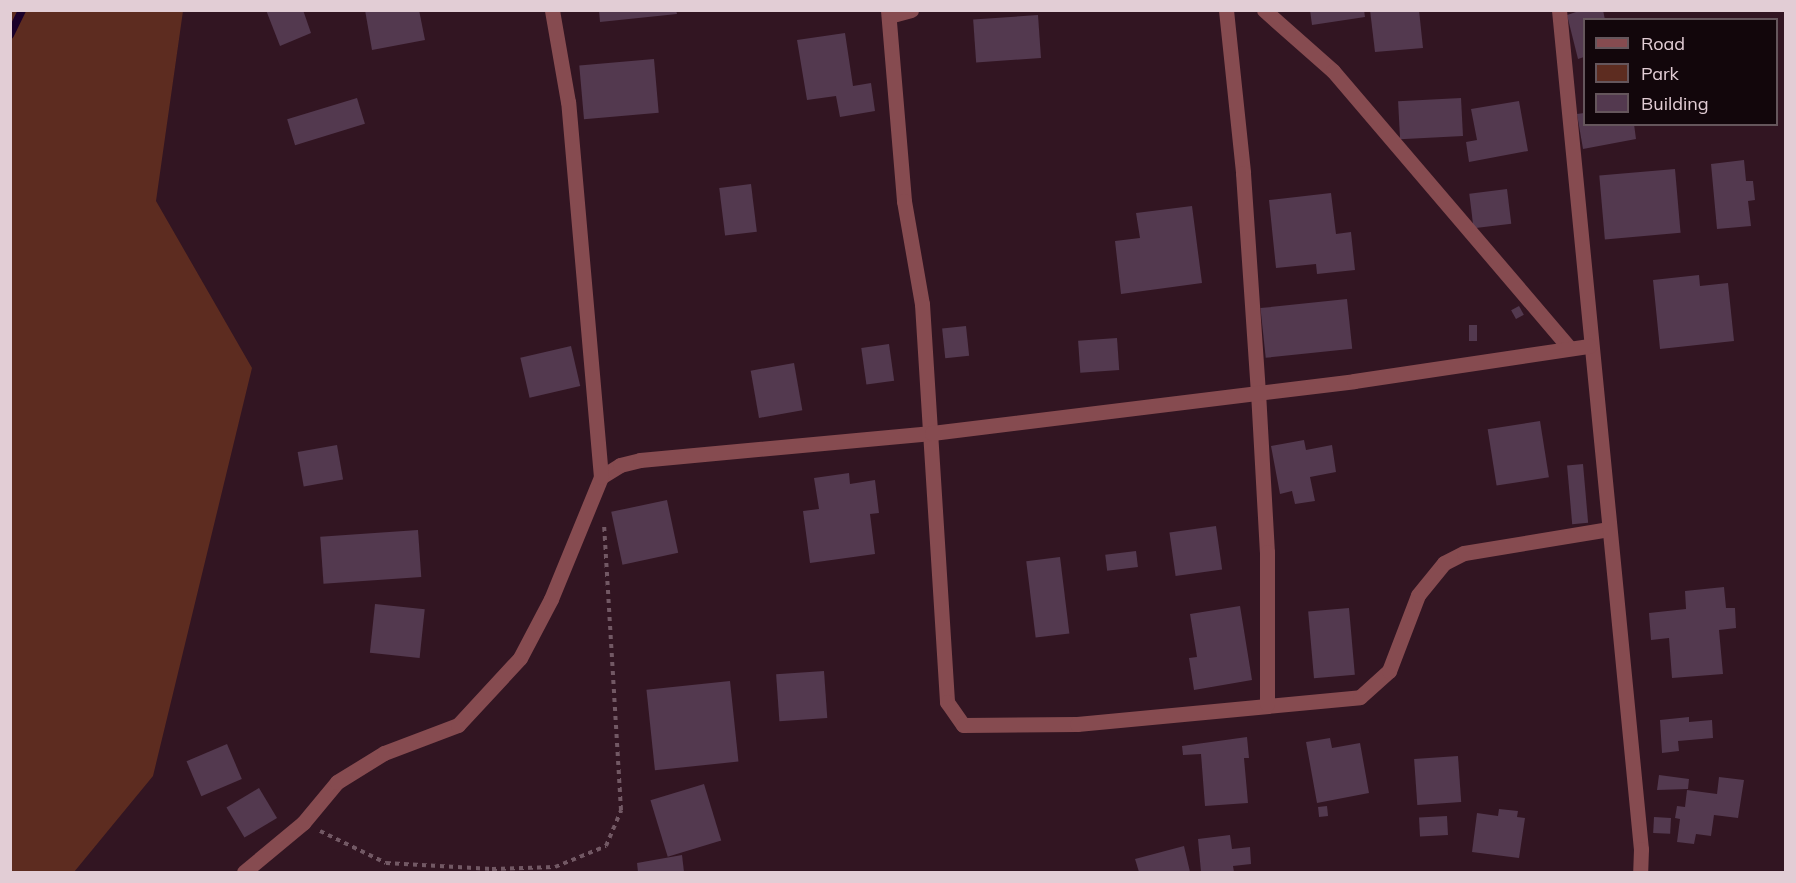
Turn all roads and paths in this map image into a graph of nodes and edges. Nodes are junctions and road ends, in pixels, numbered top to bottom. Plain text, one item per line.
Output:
1 (552, 10) edge
2 (911, 10) edge
3 (1226, 10) edge
4 (1264, 10) edge
5 (1559, 10) edge
6 (889, 13) edge
7 (1568, 346) junction
8 (1589, 346) junction
9 (1258, 392) junction
10 (932, 433) junction
11 (601, 477) junction
12 (603, 525) dead end
13 (1609, 529) junction
14 (1268, 704) junction
15 (303, 823) junction
16 (244, 873) edge
17 (1640, 873) edge

1 - 11 street
2 - 6 street
3 - 9 street
4 - 7 street
5 - 8 street
6 - 10 street
7 - 8 street
7 - 9 street
8 - 13 street
9 - 10 street
9 - 14 street
10 - 11 street
10 - 14 street
11 - 15 street
12 - 15 path
13 - 14 street
13 - 17 street
15 - 16 street

